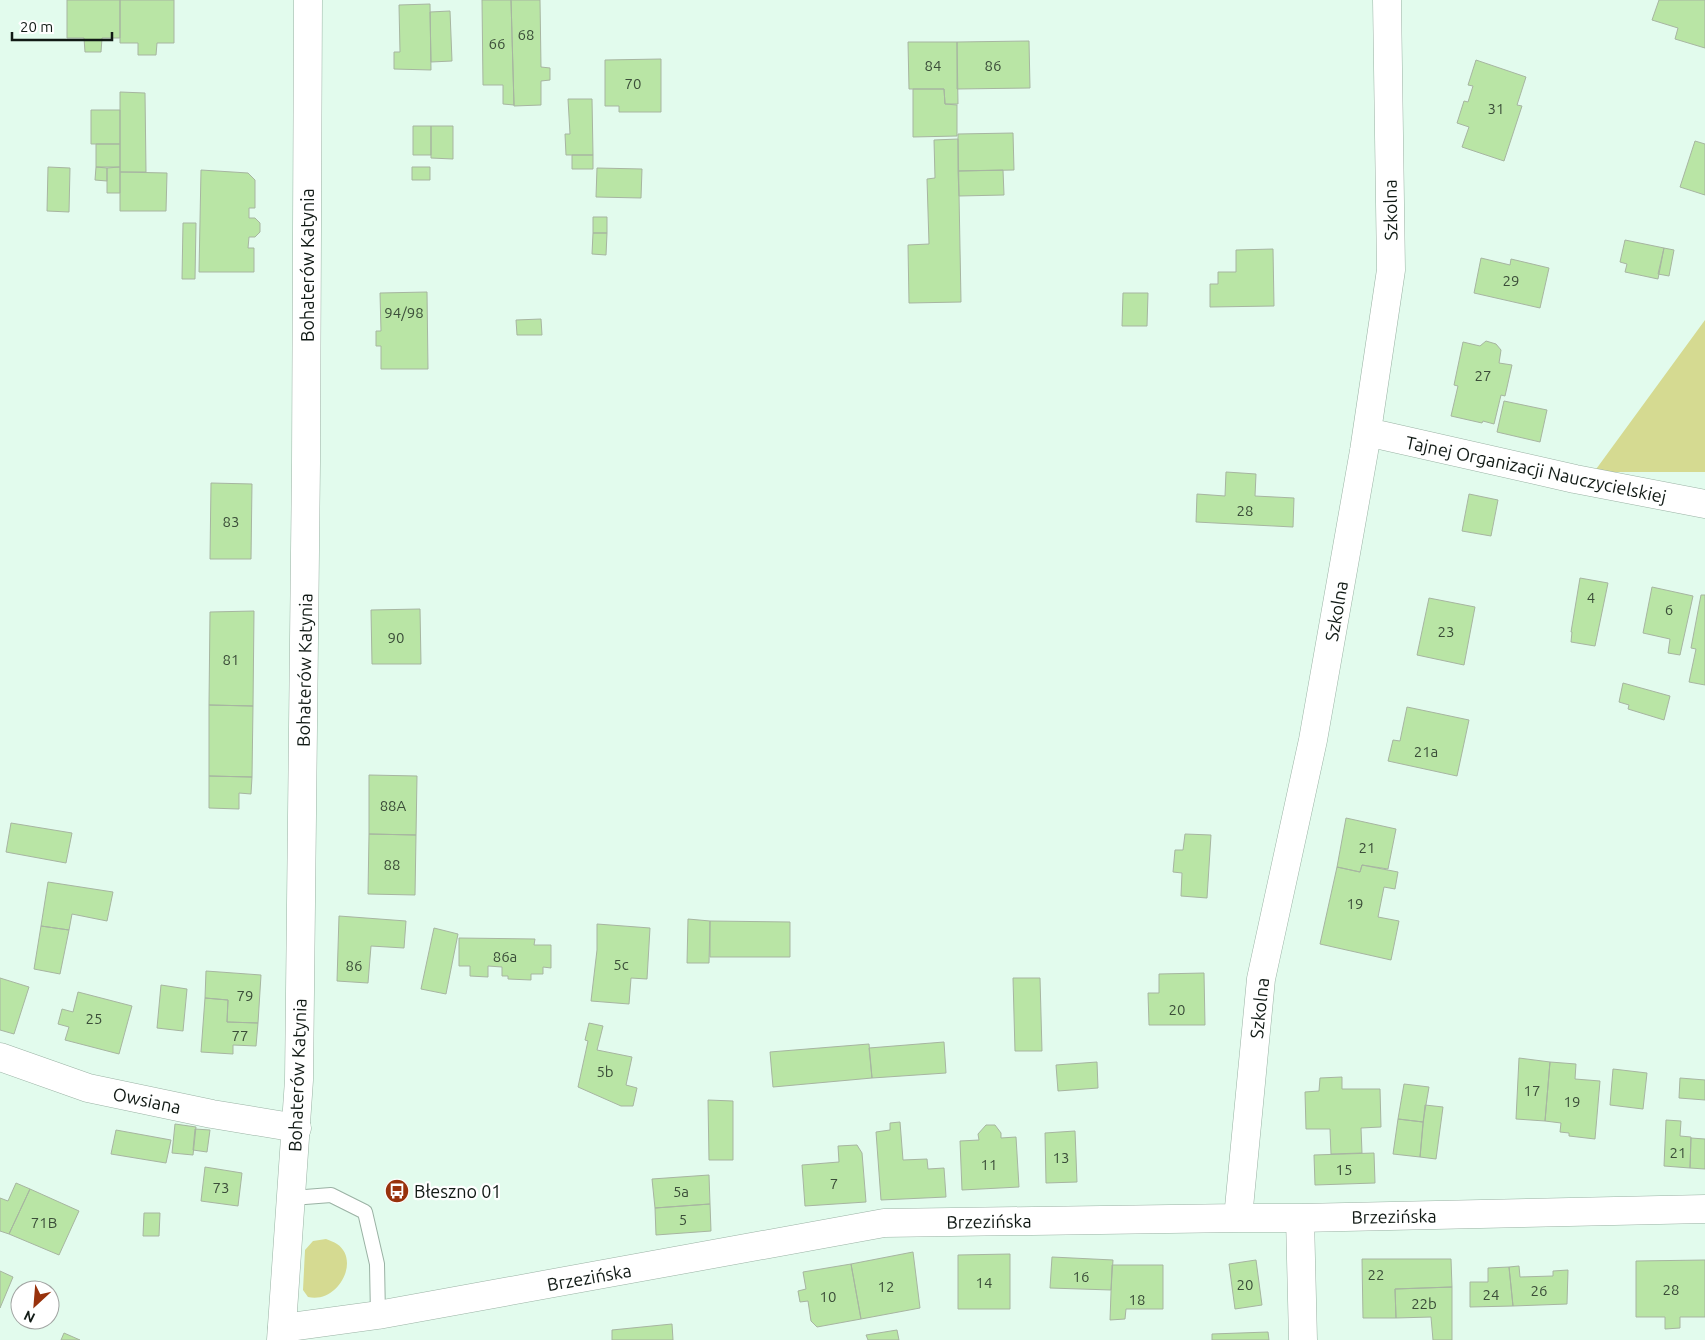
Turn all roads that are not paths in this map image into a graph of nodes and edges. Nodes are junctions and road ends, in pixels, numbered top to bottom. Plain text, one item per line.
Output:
1 (308, 0) edge
2 (1387, 0) edge
3 (1367, 432) junction
4 (1705, 504) edge
5 (0, 1057) edge
6 (297, 1128) junction
7 (292, 1198) junction
8 (1705, 1209) edge
9 (1238, 1218) junction
10 (1300, 1218) junction
11 (378, 1315) junction
12 (281, 1334) edge
13 (1303, 1340) edge

1 - 6 street, Bohaterów Katynia
2 - 3 street, Szkolna
3 - 4 street, Tajnej Organizacji Nauczycielskiej
3 - 9 street, Szkolna
5 - 6 street, Owsiana
6 - 7 street, Bohaterów Katynia
7 - 11 lane
7 - 12 street, Bohaterów Katynia
8 - 10 street, Brzezińska
9 - 10 street, Brzezińska
9 - 11 street, Brzezińska
10 - 13 street
11 - 12 street, Brzezińska

